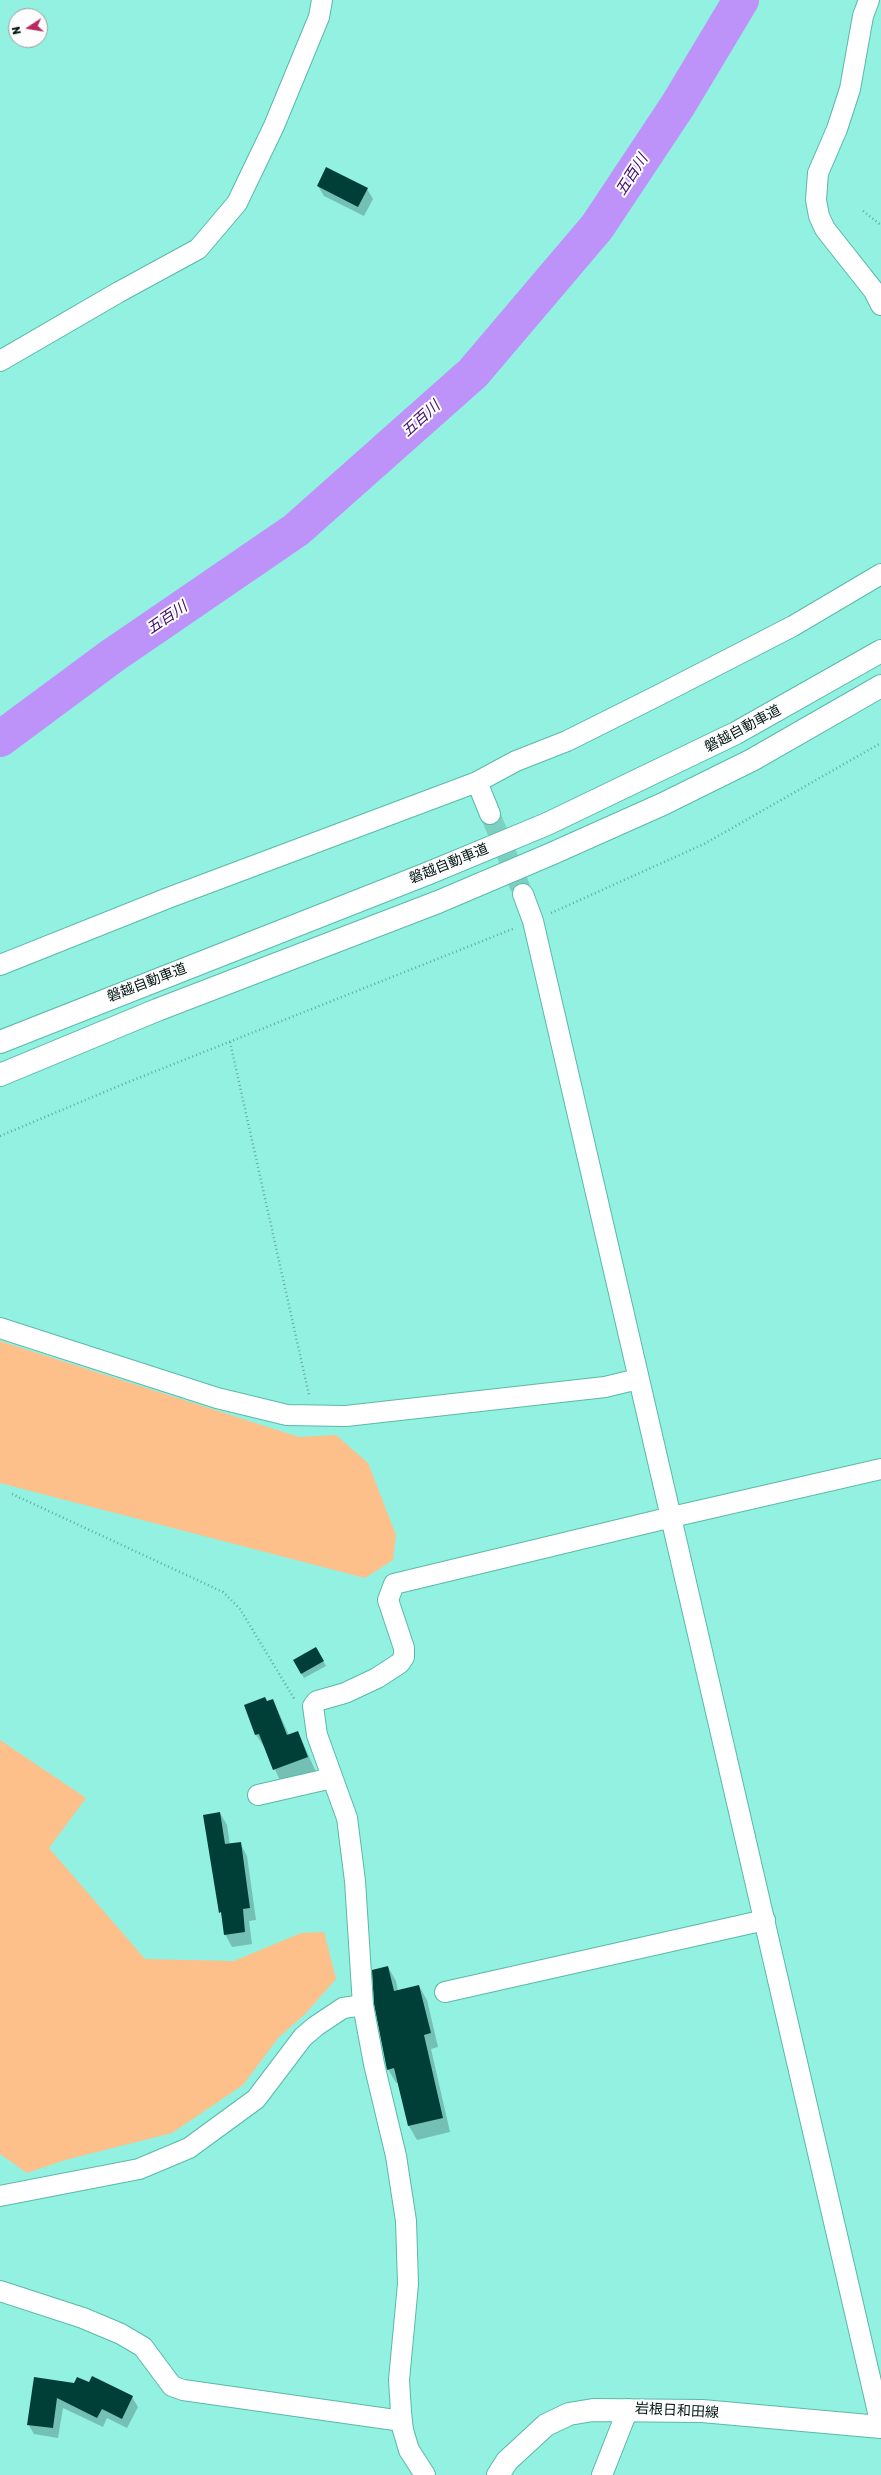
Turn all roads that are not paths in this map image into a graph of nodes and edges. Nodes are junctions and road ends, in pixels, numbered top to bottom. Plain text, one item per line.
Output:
1 (322, 0) edge
2 (869, 0) edge
3 (881, 305) edge
4 (0, 361) edge
5 (881, 574) edge
6 (881, 652) edge
7 (881, 686) edge
8 (477, 782) junction
9 (490, 814) tunnel mouth
10 (523, 894) tunnel mouth
11 (0, 965) edge
12 (0, 1042) edge
13 (0, 1075) edge
14 (0, 1328) edge
15 (638, 1379) junction
16 (881, 1469) edge
17 (672, 1517) junction
18 (332, 1778) junction
19 (258, 1795) dead end
20 (765, 1920) junction
21 (445, 1992) dead end
22 (362, 2005) junction
23 (0, 2196) edge
24 (0, 2291) edge
25 (628, 2409) junction
26 (402, 2421) junction
27 (881, 2426) edge
28 (424, 2475) edge
29 (498, 2475) edge
30 (602, 2475) edge

1 - 4 street
2 - 3 street
5 - 8 street
6 - 12 main road, 磐越自動車道
7 - 13 main road, 磐越自動車道
8 - 9 street
8 - 11 street
10 - 15 street
14 - 15 street
15 - 17 street
16 - 17 street
17 - 18 street
17 - 20 street
18 - 19 street
18 - 22 street
20 - 21 street
20 - 27 street
22 - 23 street
22 - 26 street
24 - 26 street
25 - 27 main road, 岩根日和田線
25 - 29 main road, 岩根日和田線
25 - 30 street
26 - 28 street

